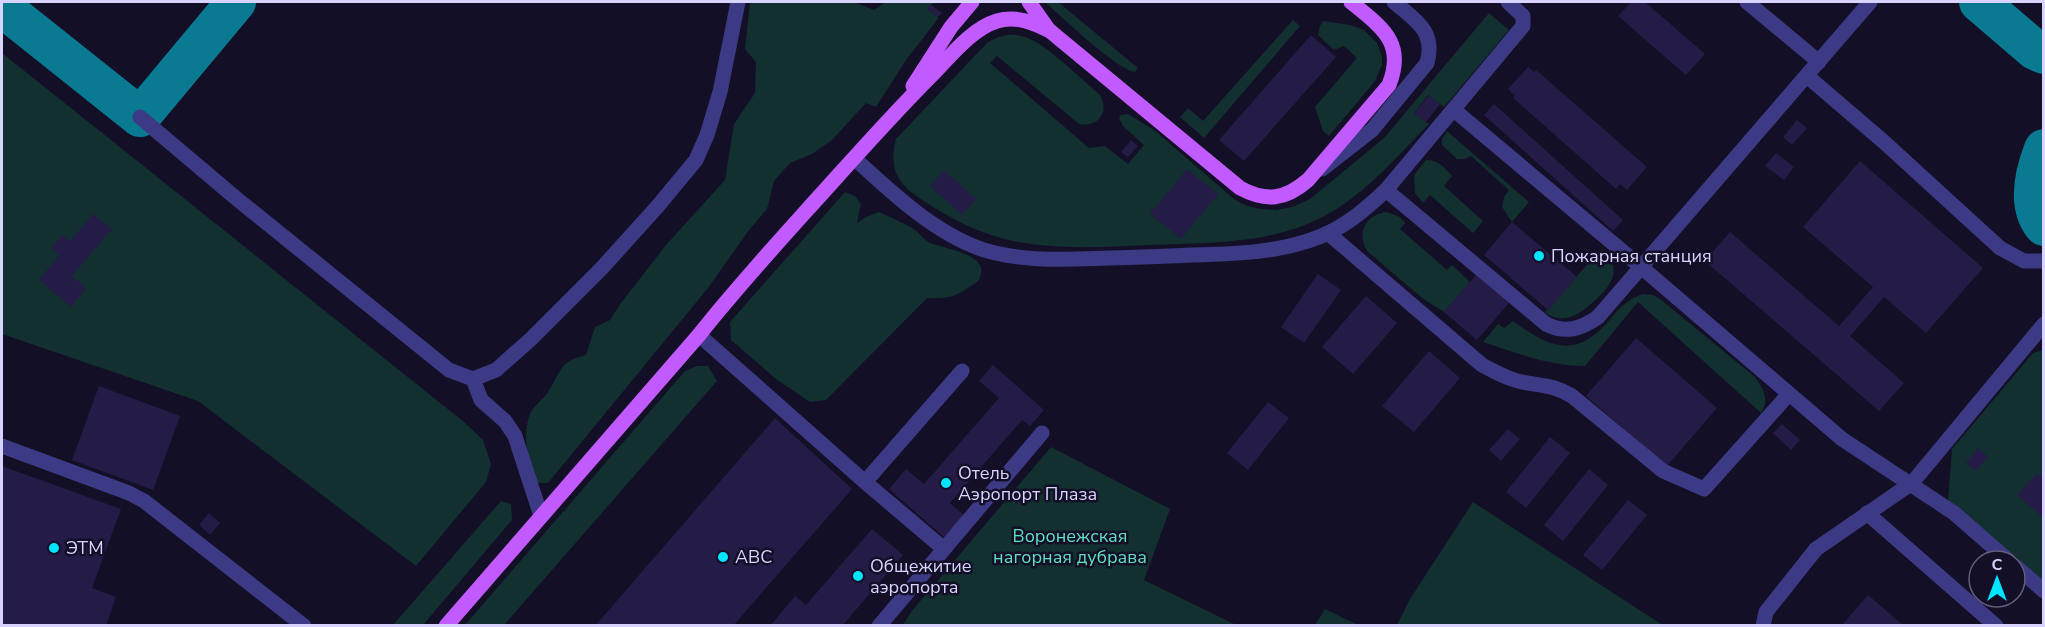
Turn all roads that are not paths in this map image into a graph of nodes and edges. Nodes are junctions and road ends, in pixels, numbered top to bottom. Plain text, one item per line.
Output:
1 (738, 2) edge
2 (972, 2) edge
3 (1029, 2) edge
4 (1351, 2) edge
5 (1394, 2) edge
6 (1508, 2) edge
7 (1748, 2) edge
8 (1870, 2) edge
9 (1050, 31) junction
10 (1819, 62) junction
11 (1807, 76) junction
12 (1454, 110) junction
13 (896, 111) junction
14 (140, 117) dead end
15 (854, 159) junction
16 (1308, 180) junction
17 (1386, 189) junction
18 (1328, 233) junction
19 (2043, 261) edge
20 (1640, 266) junction
21 (2043, 324) edge
22 (699, 335) junction
23 (962, 372) dead end
24 (473, 379) junction
25 (1788, 395) junction
26 (1042, 433) dead end
27 (2, 446) edge
28 (865, 482) junction
29 (1912, 483) junction
30 (1867, 513) junction
31 (541, 516) junction
32 (944, 549) junction
33 (1995, 549) edge
34 (2027, 577) edge
35 (2043, 591) edge
36 (296, 623) edge
37 (446, 626) edge
38 (879, 626) edge
39 (1763, 626) edge
40 (1996, 626) edge

1 - 24 street
2 - 13 main road
3 - 9 main road
4 - 16 main road
5 - 16 street
6 - 12 street
7 - 10 street
8 - 10 street
9 - 13 main road
9 - 16 main road
10 - 11 street
11 - 19 street
11 - 20 street
12 - 17 street
12 - 20 street
13 - 15 main road
14 - 24 street
15 - 18 street
15 - 22 main road
17 - 18 street
17 - 20 street
18 - 25 street
20 - 25 street
21 - 29 street
22 - 28 street
22 - 31 main road
23 - 28 street
24 - 31 street
25 - 29 street
26 - 32 street
27 - 36 street
28 - 32 street
29 - 30 street
29 - 33 street
30 - 39 street
30 - 40 street
31 - 37 main road
32 - 38 street
34 - 35 street

